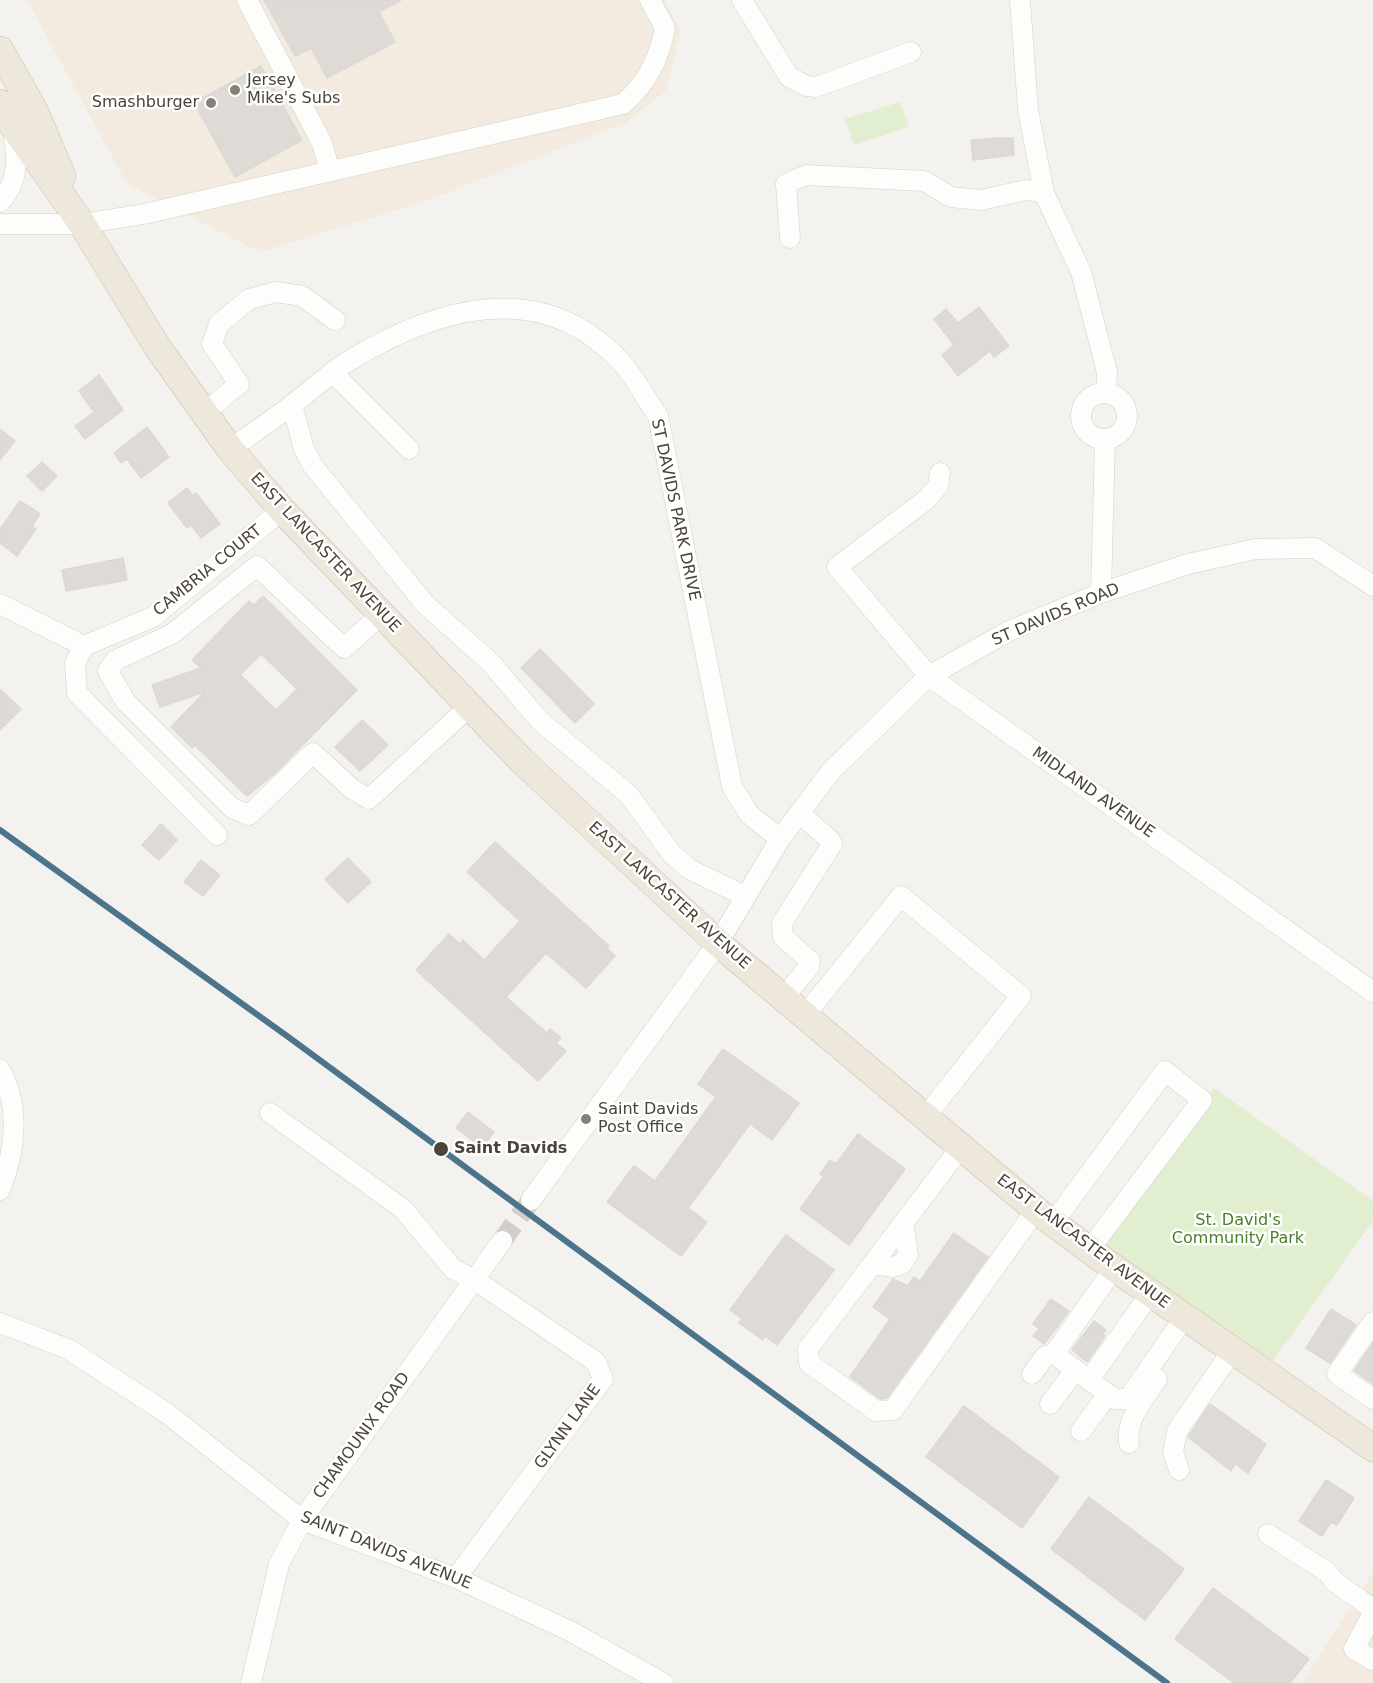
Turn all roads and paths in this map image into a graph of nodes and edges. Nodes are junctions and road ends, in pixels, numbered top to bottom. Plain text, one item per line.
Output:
1 (247, 0) edge
2 (650, 0) edge
3 (742, 0) edge
4 (1020, 0) edge
5 (0, 50) edge
6 (911, 52) dead end
7 (7, 115) edge
8 (330, 171) junction
9 (1044, 193) junction
10 (0, 202) edge
11 (0, 224) edge
12 (82, 224) junction
13 (790, 238) dead end
14 (335, 320) dead end
15 (333, 373) junction
16 (1106, 393) junction
17 (292, 405) junction
18 (203, 414) junction
19 (1105, 439) junction
20 (230, 449) junction
21 (409, 449) dead end
22 (940, 473) dead end
23 (282, 510) junction
24 (1373, 586) edge
25 (1101, 594) junction
26 (0, 604) edge
27 (381, 615) junction
28 (84, 646) junction
29 (928, 676) junction
30 (469, 708) junction
31 (799, 813) junction
32 (217, 835) dead end
33 (780, 839) junction
34 (745, 896) junction
35 (718, 943) junction
36 (1373, 992) edge
37 (783, 998) junction
38 (804, 1015) junction
39 (0, 1070) edge
40 (270, 1113) dead end
41 (926, 1116) junction
42 (961, 1147) junction
43 (0, 1190) edge
44 (531, 1200) tunnel mouth
45 (1045, 1217) junction
46 (502, 1241) tunnel mouth
47 (1089, 1250) junction
48 (1114, 1268) junction
49 (475, 1280) junction
50 (1150, 1293) junction
51 (1189, 1321) junction
52 (1373, 1322) edge
53 (0, 1323) edge
54 (1232, 1351) junction
55 (1054, 1354) junction
56 (1032, 1374) dead end
57 (1082, 1375) junction
58 (1108, 1394) junction
59 (1373, 1399) edge
60 (1050, 1404) dead end
61 (1081, 1431) dead end
62 (1129, 1443) dead end
63 (1373, 1449) edge
64 (1179, 1470) dead end
65 (302, 1520) junction
66 (1268, 1534) dead end
67 (456, 1578) junction
68 (1373, 1609) edge
69 (1373, 1613) edge
70 (1373, 1660) edge
71 (250, 1683) edge
72 (663, 1683) edge

1 - 8 street
2 - 8 street
3 - 6 street
4 - 9 street
5 - 12 highway, EAST LANCASTER AVENUE
7 - 10 street
7 - 12 highway, EAST LANCASTER AVENUE
8 - 12 street
9 - 13 street
9 - 16 street
11 - 12 street
12 - 18 highway, EAST LANCASTER AVENUE
14 - 18 street
15 - 17 street, ST DAVIDS PARK DRIVE
15 - 21 street
15 - 33 street, ST DAVIDS PARK DRIVE
16 - 19 street
16 - 19 street
17 - 20 street, ST DAVIDS PARK DRIVE
17 - 34 street
18 - 20 highway, EAST LANCASTER AVENUE
19 - 25 street
20 - 23 highway, EAST LANCASTER AVENUE
22 - 29 street, MIDLAND AVENUE
23 - 27 highway, EAST LANCASTER AVENUE
23 - 28 street, CAMBRIA COURT
24 - 25 street, ST DAVIDS ROAD
25 - 29 street, ST DAVIDS ROAD
26 - 28 street
27 - 30 highway, EAST LANCASTER AVENUE
27 - 30 street
28 - 32 street
29 - 31 street, ST DAVIDS ROAD
29 - 36 street, MIDLAND AVENUE
30 - 35 highway, EAST LANCASTER AVENUE
31 - 33 street, ST DAVIDS ROAD
31 - 37 street
33 - 34 street, ST DAVIDS ROAD
34 - 35 street, ST DAVIDS ROAD
35 - 37 highway, EAST LANCASTER AVENUE
35 - 44 street
37 - 38 highway, EAST LANCASTER AVENUE
38 - 41 highway, EAST LANCASTER AVENUE
38 - 41 street
39 - 43 street
40 - 49 street
41 - 42 highway, EAST LANCASTER AVENUE
42 - 45 highway, EAST LANCASTER AVENUE
42 - 45 street
45 - 47 highway, EAST LANCASTER AVENUE
45 - 47 street
46 - 49 street, CHAMOUNIX ROAD
47 - 48 highway, EAST LANCASTER AVENUE
48 - 50 highway, EAST LANCASTER AVENUE
48 - 55 street
49 - 65 street, CHAMOUNIX ROAD
49 - 67 street, GLYNN LANE
50 - 51 highway, EAST LANCASTER AVENUE
50 - 57 street
51 - 54 highway, EAST LANCASTER AVENUE
51 - 58 street
51 - 62 street
52 - 59 street
53 - 65 street, SAINT DAVIDS AVENUE
54 - 63 highway, EAST LANCASTER AVENUE
54 - 64 street
55 - 56 street
55 - 57 street
57 - 58 street
57 - 60 street
58 - 61 street
65 - 67 street, SAINT DAVIDS AVENUE
65 - 71 street, CHAMOUNIX ROAD
66 - 68 street
67 - 72 street, SAINT DAVIDS AVENUE
69 - 70 street

